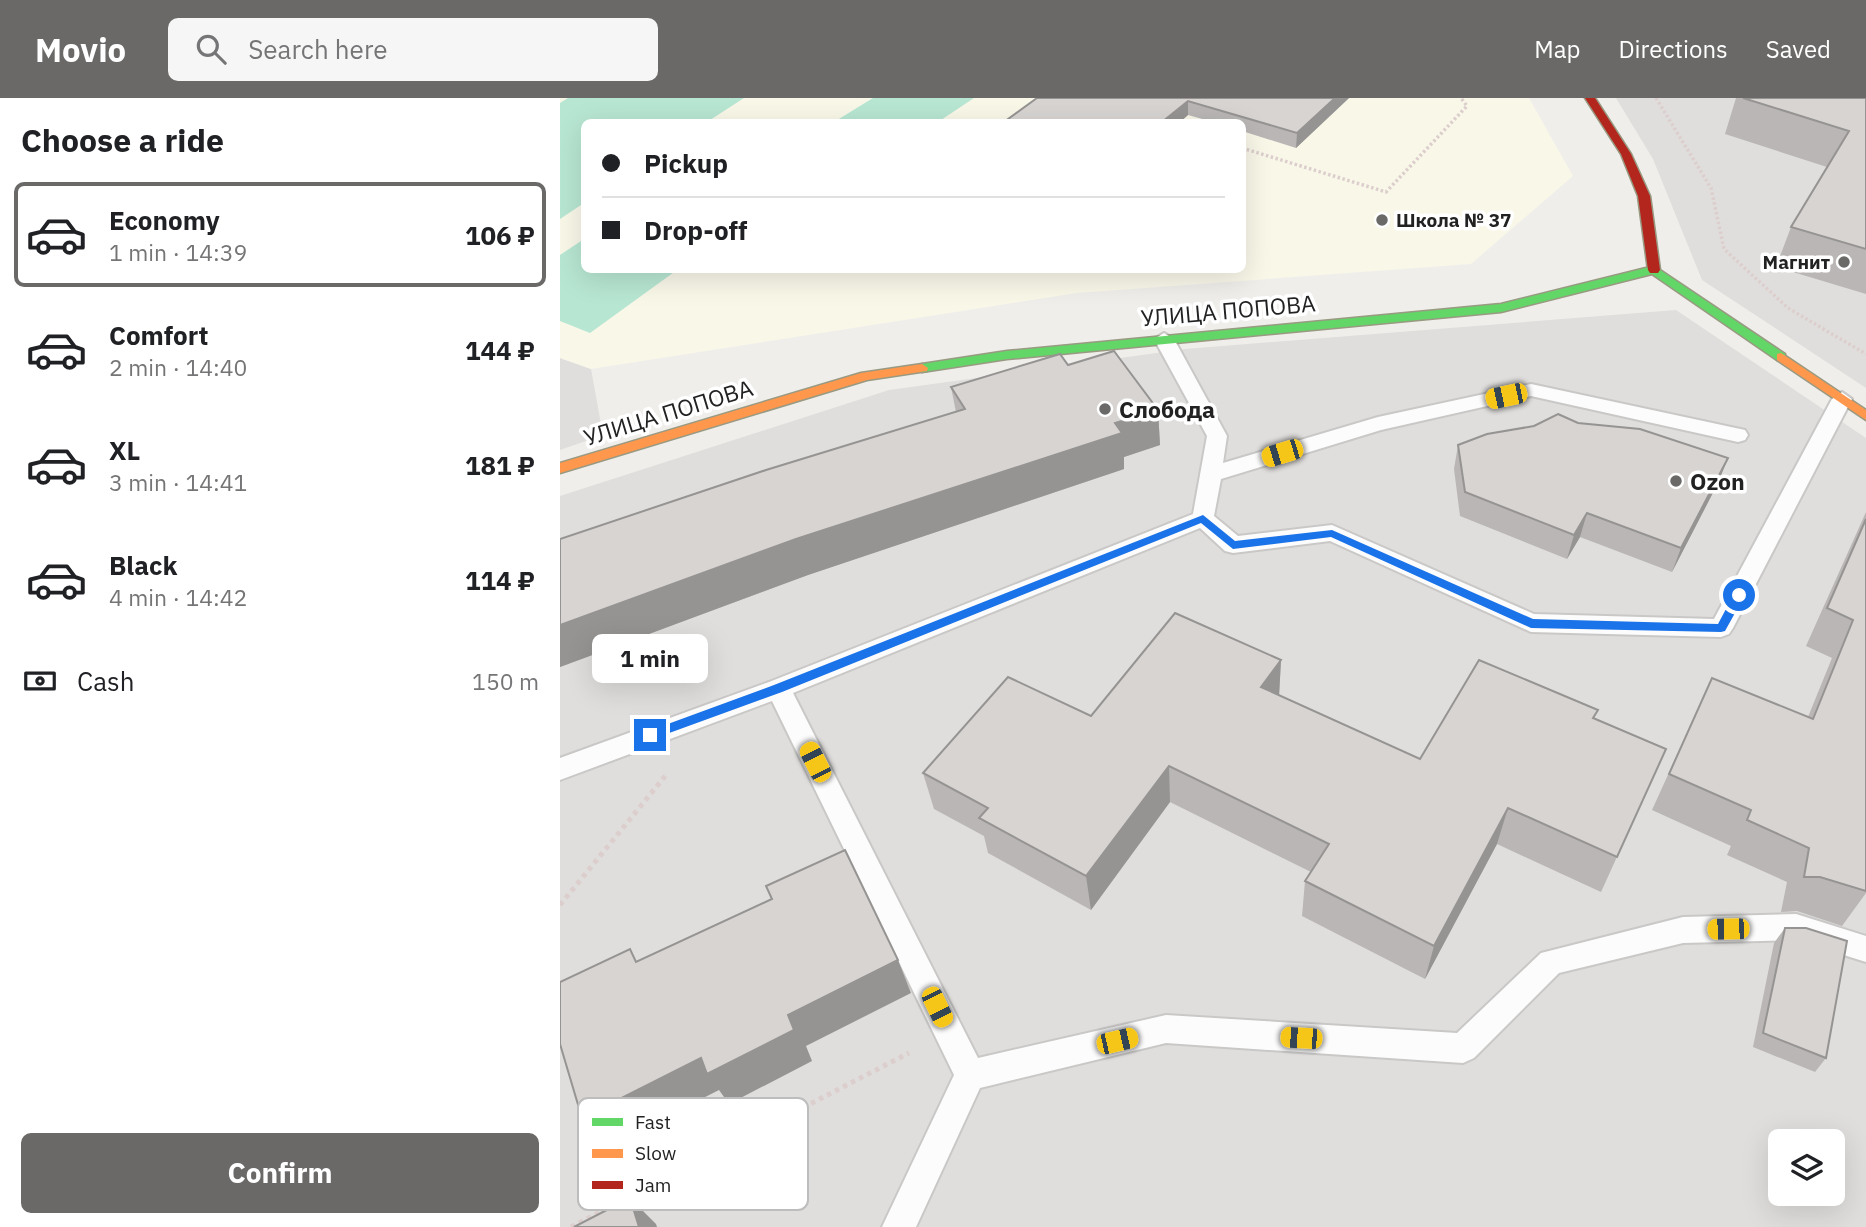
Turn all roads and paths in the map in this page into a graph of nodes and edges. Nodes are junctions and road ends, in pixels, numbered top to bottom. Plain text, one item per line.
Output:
1 (1461, 98) edge
2 (1590, 98) edge
3 (1656, 98) edge
4 (1246, 149) edge
5 (1654, 270) junction
6 (1164, 339) junction
7 (1866, 354) edge
8 (1842, 399) junction
9 (1866, 416) edge
10 (1738, 435) dead end
11 (560, 468) edge
12 (1211, 474) junction
13 (1203, 519) junction
14 (778, 689) junction
15 (674, 764) dead end
16 (560, 769) edge
17 (560, 905) edge
18 (1866, 949) edge
19 (950, 1032) junction
20 (970, 1075) junction
21 (808, 1105) edge
22 (604, 1210) edge
23 (571, 1227) edge
24 (898, 1227) edge

1 - 4 path
2 - 5 street
3 - 7 path
5 - 6 street, УЛИЦА ПОПОВА
5 - 8 street
6 - 11 street, УЛИЦА ПОПОВА
6 - 12 lane
8 - 9 street
8 - 13 lane
10 - 12 lane
12 - 13 lane
13 - 14 lane
14 - 16 lane
14 - 19 lane
15 - 17 path
18 - 20 lane
19 - 20 lane
19 - 21 path
20 - 24 lane
22 - 23 path

